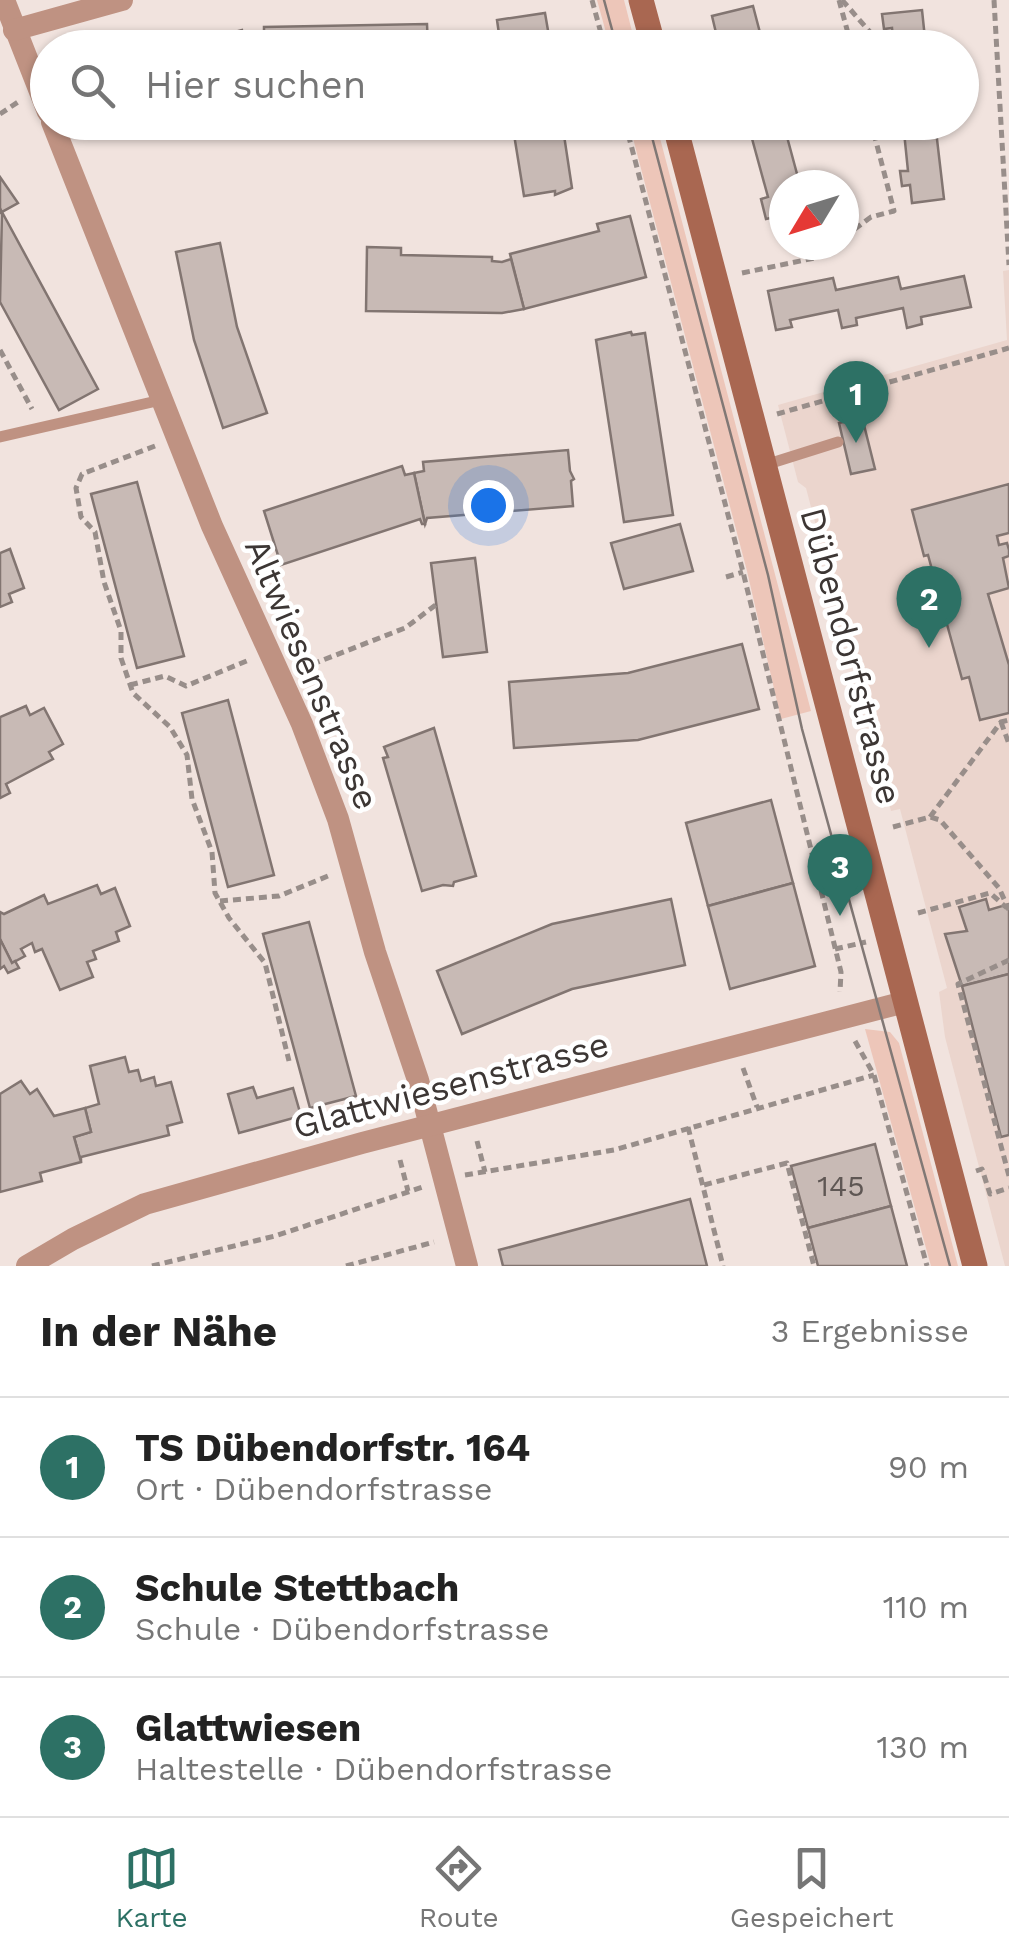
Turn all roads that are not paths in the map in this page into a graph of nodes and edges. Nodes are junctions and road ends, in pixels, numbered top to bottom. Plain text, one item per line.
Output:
1 (4, 0) edge
2 (122, 0) edge
3 (642, 0) edge
4 (14, 30) junction
5 (650, 30) edge
6 (30, 69) edge
7 (59, 140) edge
8 (679, 140) edge
9 (161, 400) junction
10 (0, 437) edge
11 (838, 442) dead end
12 (765, 465) junction
13 (906, 1002) junction
14 (430, 1126) junction
15 (27, 1266) edge
16 (467, 1266) edge
17 (975, 1266) edge

1 - 4 street
2 - 4 street
3 - 5 street
4 - 6 street
7 - 9 street, Altwiesenstrasse
8 - 12 street, Dübendorfstrasse
9 - 10 lane
9 - 14 street, Altwiesenstrasse
11 - 12 lane
12 - 13 street, Dübendorfstrasse
13 - 14 street, Glattwiesenstrasse
13 - 17 street, Dübendorfstrasse
14 - 15 street, Glattwiesenstrasse
14 - 16 street, Altwiesenstrasse

